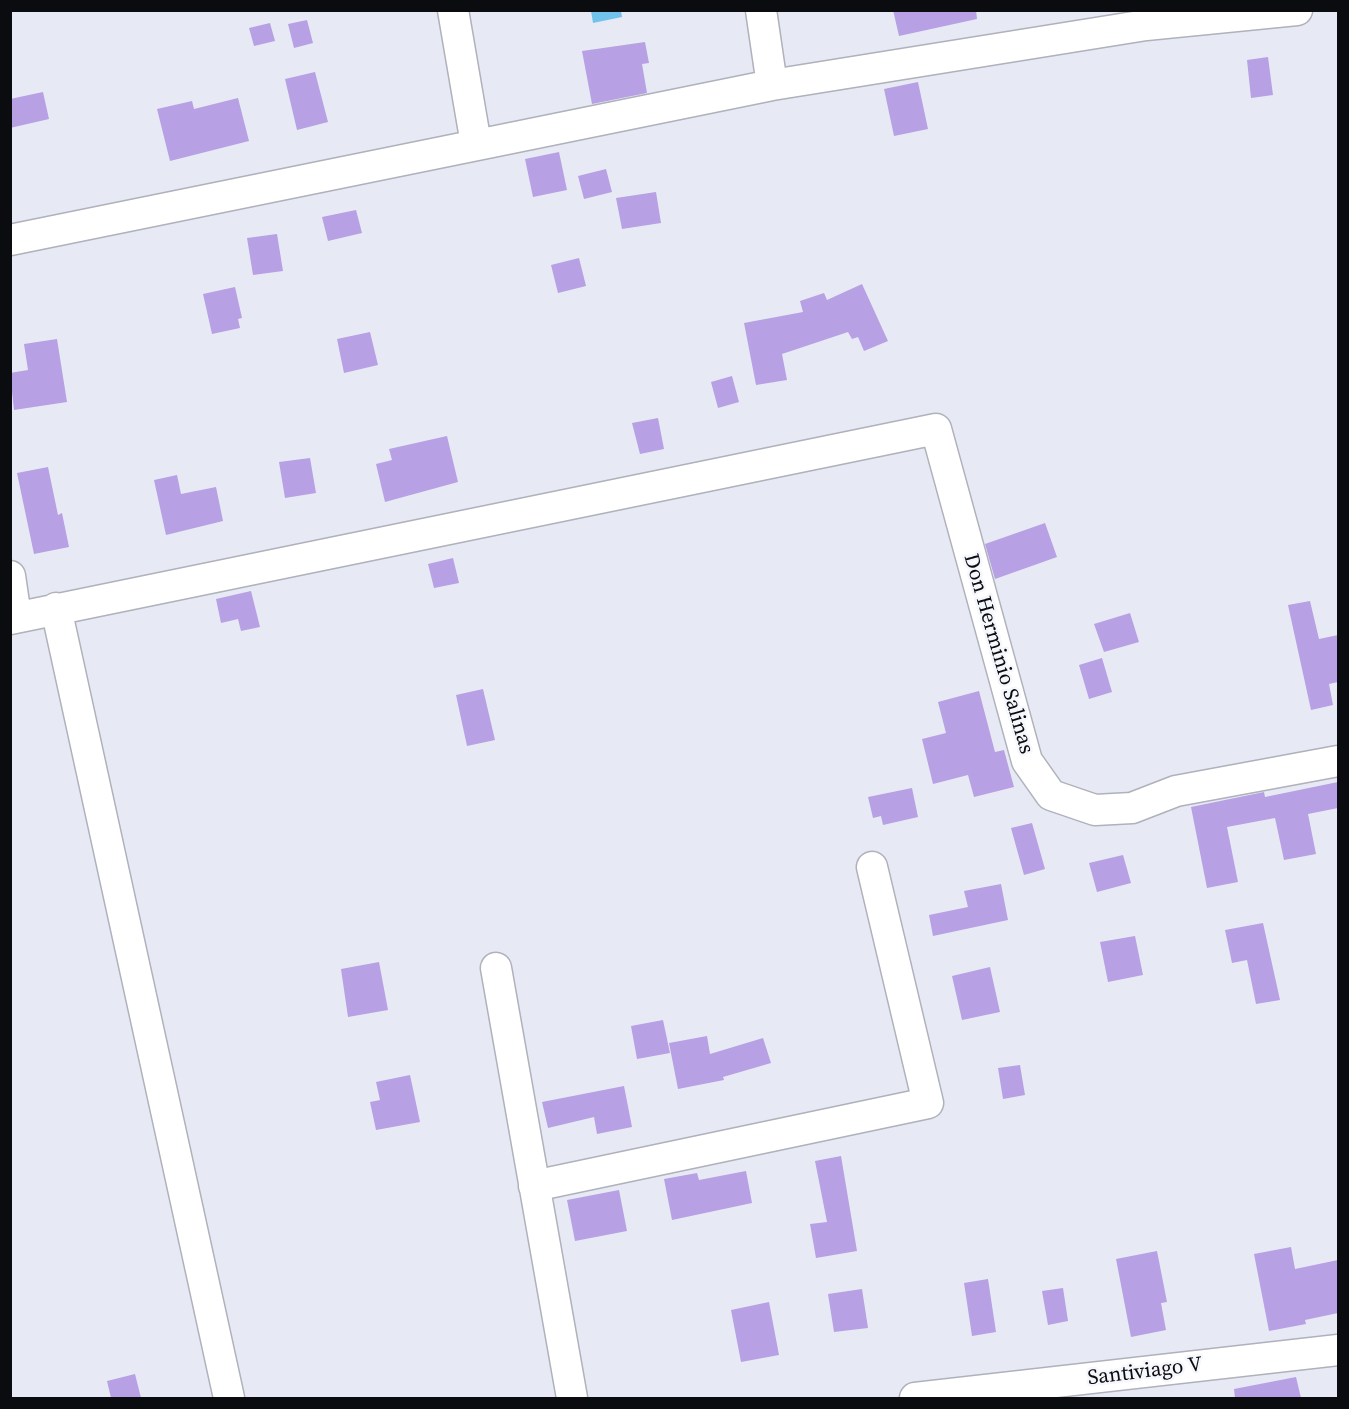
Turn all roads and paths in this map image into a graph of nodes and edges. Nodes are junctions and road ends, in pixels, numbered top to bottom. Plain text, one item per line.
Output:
1 (453, 10) edge
2 (761, 10) edge
3 (1297, 10) edge
4 (1145, 18) edge
5 (772, 85) junction
6 (476, 144) junction
7 (10, 240) edge
8 (10, 576) edge
9 (56, 608) junction
10 (14, 618) edge
11 (1338, 760) edge
12 (872, 867) dead end
13 (496, 968) dead end
14 (534, 1186) junction
15 (1338, 1350) edge
16 (229, 1398) edge
17 (572, 1398) edge
18 (915, 1398) edge

1 - 6 street
2 - 5 street
3 - 4 street
4 - 5 street
5 - 6 street
6 - 7 street
8 - 10 street
9 - 10 street
9 - 11 street, Don Herminio Salinas
9 - 16 street
12 - 14 street
13 - 14 street
14 - 17 street
15 - 18 street, Santiviago V

